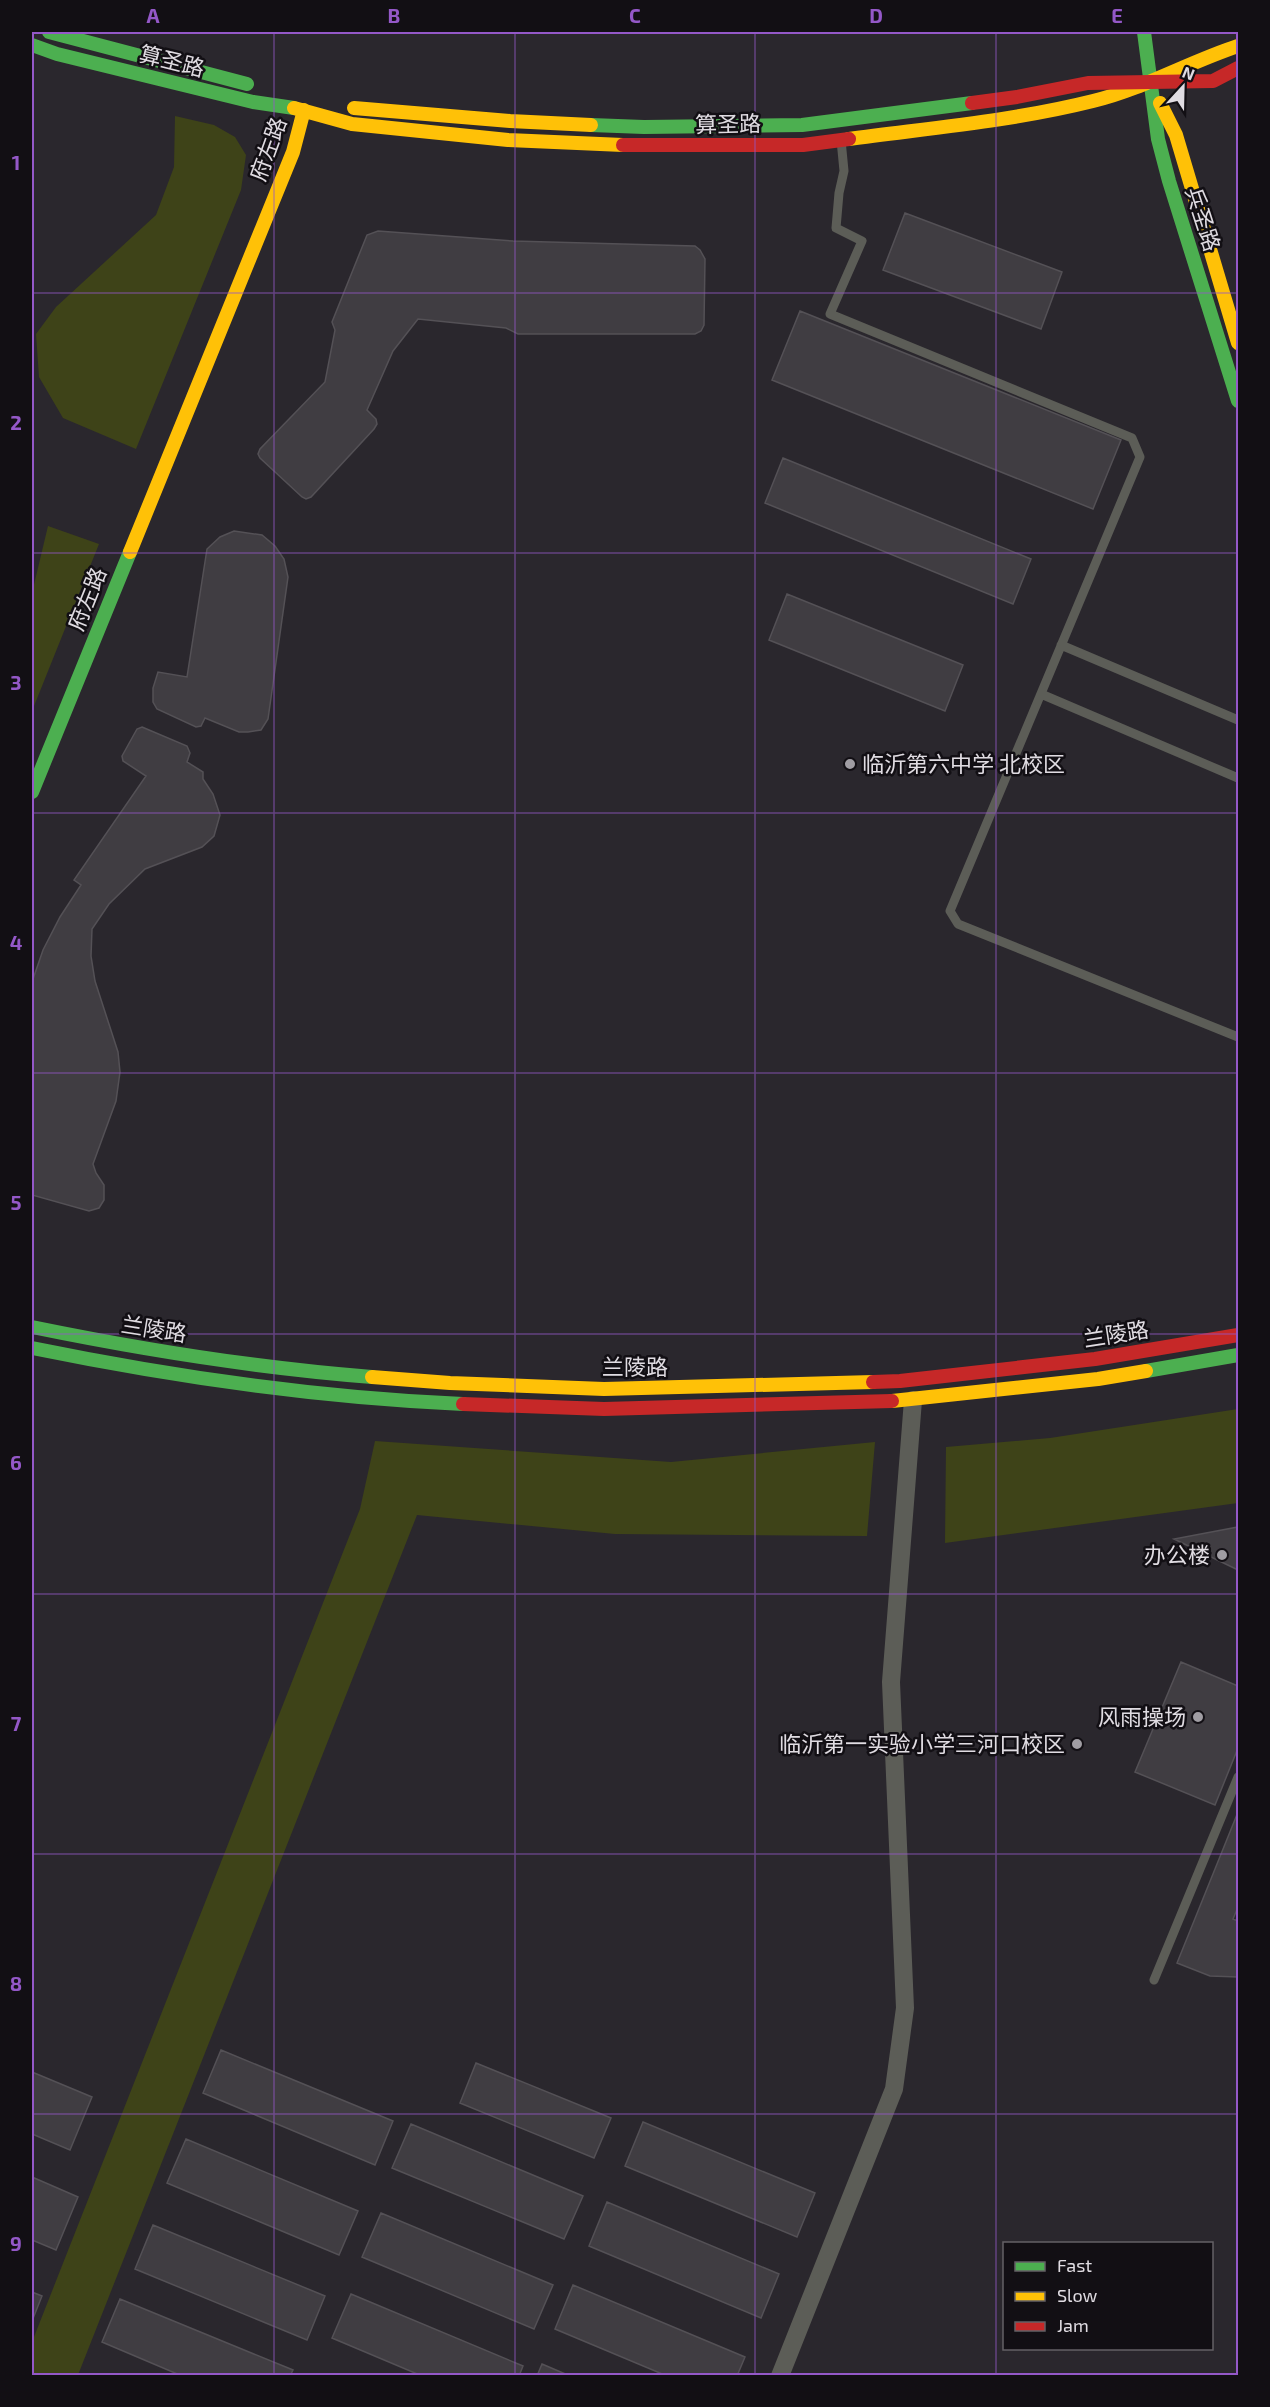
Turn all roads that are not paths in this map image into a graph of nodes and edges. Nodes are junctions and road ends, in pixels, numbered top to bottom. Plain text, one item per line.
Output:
1 (1144, 32) edge
2 (58, 33) edge
3 (1131, 42) dead end
4 (32, 45) edge
5 (1239, 46) edge
6 (1239, 68) edge
7 (1149, 82) junction
8 (304, 110) junction
9 (841, 139) junction
10 (1239, 343) edge
11 (1239, 401) edge
12 (1061, 645) junction
13 (1041, 694) junction
14 (1239, 720) edge
15 (32, 764) edge
16 (1239, 778) edge
17 (32, 792) edge
18 (1239, 1037) edge
19 (32, 1327) edge
20 (1239, 1335) edge
21 (32, 1348) edge
22 (1239, 1355) edge
23 (913, 1400) junction
24 (1239, 1777) edge
25 (1154, 1980) dead end
26 (780, 2376) edge

1 - 7 main road, 兵圣路
2 - 8 main road, 算圣路
3 - 7 main road, 兵圣路
4 - 8 main road, 算圣路
5 - 7 main road, 算圣路
6 - 7 main road, 算圣路
7 - 8 main road, 算圣路
7 - 9 main road, 算圣路
7 - 10 main road, 兵圣路
7 - 11 main road, 兵圣路
8 - 9 main road, 算圣路
8 - 15 main road, 府左路
8 - 17 main road, 府左路
9 - 12 lane
12 - 13 lane
12 - 14 lane
13 - 16 lane
13 - 18 lane
19 - 20 main road, 兰陵路
21 - 23 main road, 兰陵路
22 - 23 main road, 兰陵路
23 - 26 street
24 - 25 lane

